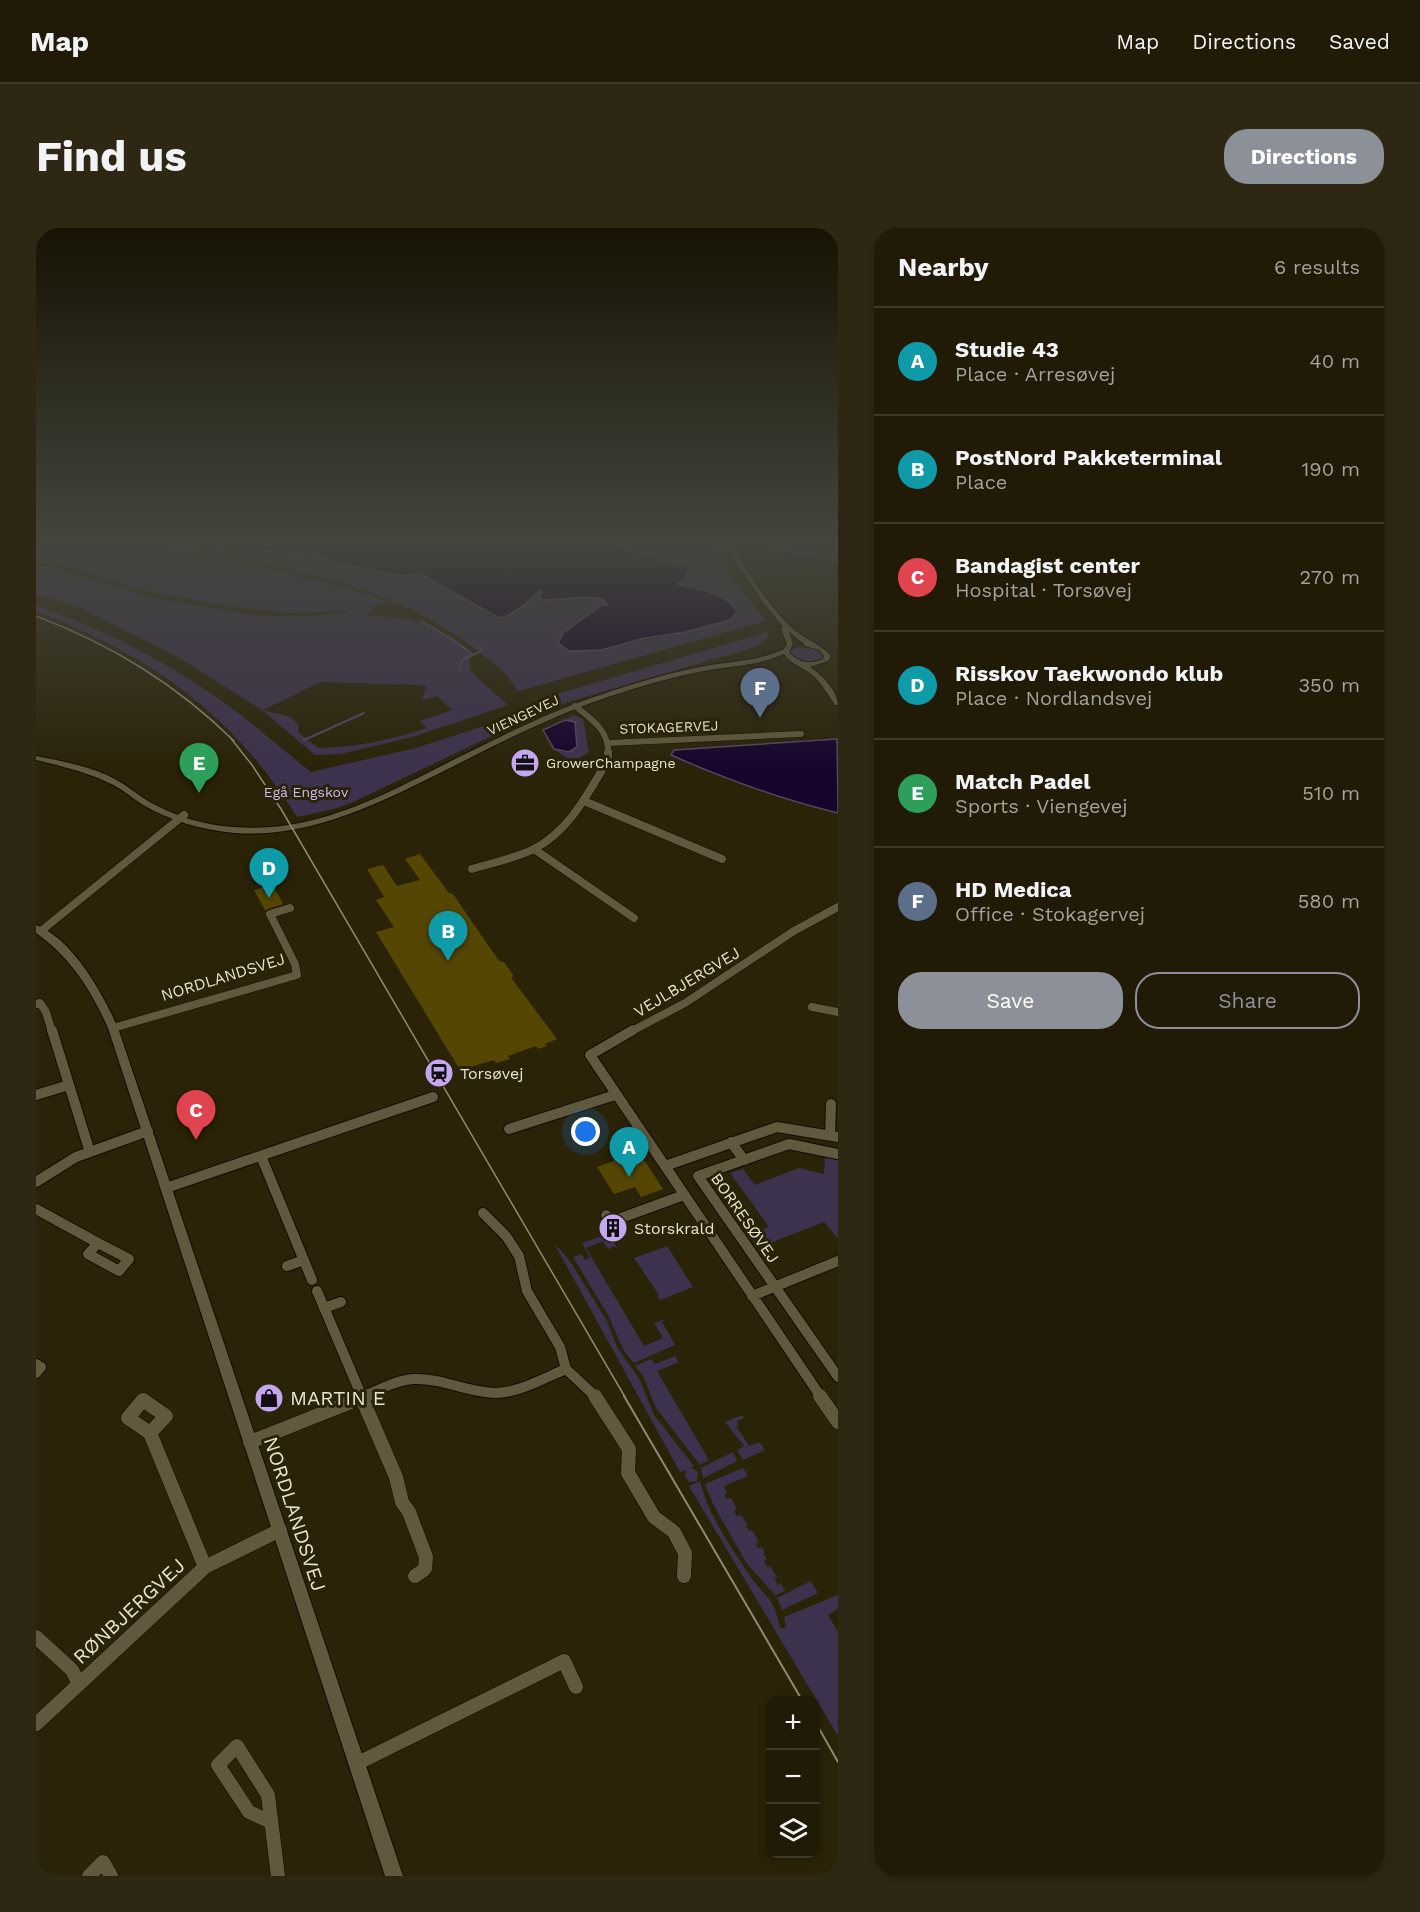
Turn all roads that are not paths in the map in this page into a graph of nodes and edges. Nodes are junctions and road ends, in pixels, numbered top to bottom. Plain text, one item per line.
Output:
1 (777, 618) junction
2 (816, 647) junction
3 (788, 649) junction
4 (825, 661) junction
5 (799, 663) junction
6 (725, 665) junction
7 (689, 672) junction
8 (828, 688) junction
9 (838, 703) edge
10 (575, 706) junction
11 (801, 734) dead end
12 (609, 743) junction
13 (36, 758) edge
14 (584, 801) junction
15 (181, 817) junction
16 (534, 849) junction
17 (722, 859) dead end
18 (472, 869) dead end
19 (838, 907) edge
20 (290, 908) dead end
21 (634, 918) dead end
22 (38, 930) edge
23 (36, 1004) edge
24 (812, 1007) dead end
25 (838, 1012) edge
26 (41, 1013) edge
27 (114, 1028) junction
28 (69, 1085) junction
29 (36, 1095) edge
30 (615, 1095) junction
31 (434, 1097) dead end
32 (831, 1104) dead end
33 (509, 1129) dead end
34 (148, 1131) junction
35 (834, 1136) edge
36 (731, 1142) junction
37 (89, 1149) junction
38 (838, 1154) edge
39 (261, 1156) junction
40 (744, 1160) junction
41 (665, 1166) junction
42 (36, 1182) edge
43 (166, 1188) junction
44 (684, 1195) junction
45 (36, 1209) edge
46 (483, 1213) dead end
47 (606, 1215) dead end
48 (99, 1242) dead end
49 (304, 1260) junction
50 (838, 1261) edge
51 (288, 1266) dead end
52 (774, 1287) junction
53 (752, 1296) junction
54 (341, 1302) dead end
55 (324, 1308) junction
56 (36, 1364) edge
57 (566, 1369) junction
58 (36, 1373) edge
59 (838, 1377) edge
60 (362, 1398) junction
61 (838, 1422) edge
62 (150, 1433) dead end
63 (250, 1442) junction
64 (280, 1530) junction
65 (205, 1567) junction
66 (415, 1576) dead end
67 (684, 1576) dead end
68 (36, 1637) edge
69 (79, 1684) junction
70 (576, 1687) dead end
71 (36, 1724) edge
72 (358, 1763) junction
73 (271, 1822) junction
74 (89, 1876) edge
75 (111, 1876) edge
76 (278, 1876) edge
77 (394, 1876) edge

1 - 2 street
1 - 3 street
1 - 7 street
2 - 3 street, VIENGEVEJ
2 - 4 street
2 - 4 street
3 - 5 street
3 - 6 street, VIENGEVEJ
4 - 5 street, VIENGEVEJ
4 - 8 street
5 - 6 street, VIENGEVEJ
5 - 8 street
6 - 7 street, VIENGEVEJ
7 - 10 street, VIENGEVEJ
8 - 9 street
10 - 12 street, STOKAGERVEJ
10 - 15 street, VIENGEVEJ
11 - 12 street, STOKAGERVEJ
12 - 14 street, STOKAGERVEJ
13 - 15 street, VIENGEVEJ
14 - 16 street, STOKAGERVEJ
14 - 17 street
15 - 22 street
16 - 18 street, STOKAGERVEJ
16 - 21 street
19 - 30 street, VEJLBJERGVEJ
20 - 27 street, NORDLANDSVEJ
22 - 27 street, NORDLANDSVEJ
23 - 26 street
24 - 25 street
26 - 28 street
27 - 34 street, NORDLANDSVEJ
28 - 29 street
28 - 37 street
30 - 33 street
30 - 41 street
31 - 39 street
32 - 35 street, BORRESØVEJ
34 - 37 street
34 - 43 street, NORDLANDSVEJ
35 - 36 street, BORRESØVEJ
36 - 40 street, BORRESØVEJ
36 - 41 street, BORRESØVEJ
37 - 42 street
38 - 40 street, BORRESØVEJ
39 - 43 street
39 - 49 street
40 - 52 street, BORRESØVEJ
41 - 44 street
43 - 63 street, NORDLANDSVEJ
44 - 47 street
44 - 53 street
45 - 48 street
46 - 57 street
49 - 51 street
49 - 55 street
50 - 52 street
52 - 53 street
52 - 59 street
53 - 61 street
54 - 55 street
55 - 60 street
56 - 58 street
57 - 60 street
57 - 67 street
60 - 63 street
60 - 66 street
62 - 65 street, RØNBJERGVEJ
63 - 64 street, NORDLANDSVEJ
64 - 65 street, RØNBJERGVEJ
64 - 72 street, NORDLANDSVEJ
65 - 69 street, RØNBJERGVEJ
68 - 69 street, RØNBJERGVEJ
69 - 71 street, RØNBJERGVEJ
70 - 72 street
72 - 77 street, NORDLANDSVEJ
73 - 73 street
73 - 76 street
74 - 75 street

